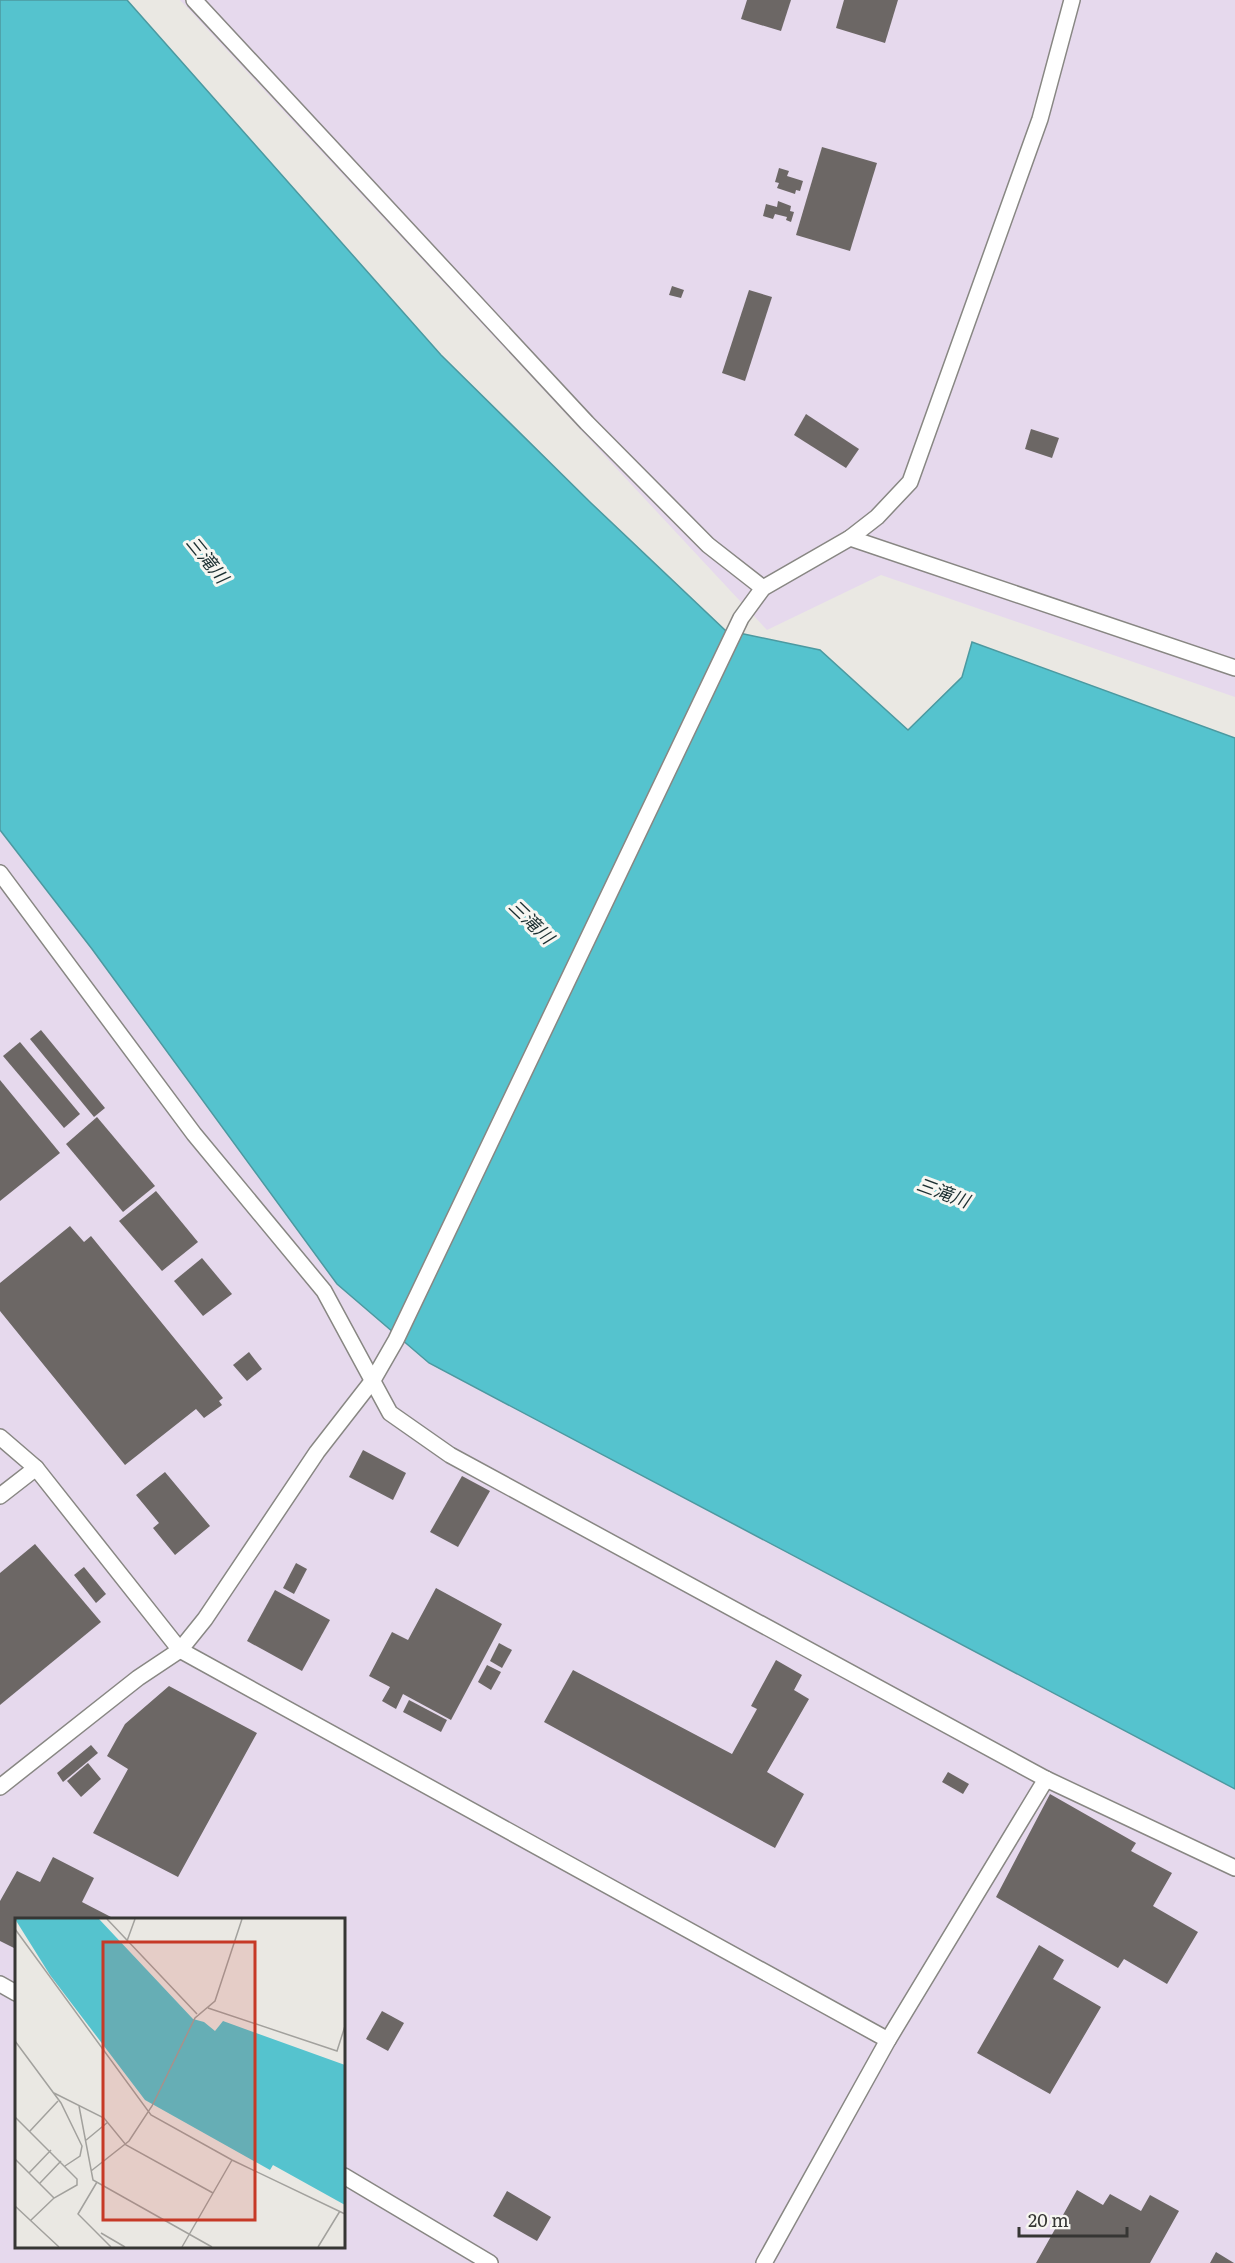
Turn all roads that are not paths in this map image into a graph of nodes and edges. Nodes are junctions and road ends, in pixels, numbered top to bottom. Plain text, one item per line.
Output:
1 (194, 0) edge
2 (1072, 0) edge
3 (850, 538) junction
4 (763, 588) junction
5 (1235, 668) edge
6 (0, 873) edge
7 (373, 1380) junction
8 (0, 1437) edge
9 (36, 1468) junction
10 (0, 1496) edge
11 (180, 1650) junction
12 (1046, 1779) junction
13 (0, 1787) edge
14 (1235, 1868) edge
15 (0, 1984) edge
16 (15, 1992) edge
17 (888, 2040) junction
18 (345, 2177) edge
19 (490, 2263) edge
20 (764, 2263) edge

1 - 4 lane
2 - 3 lane
3 - 4 lane
3 - 5 lane
4 - 7 lane
6 - 7 lane
7 - 11 lane
7 - 12 lane
8 - 9 lane
9 - 10 lane
9 - 11 lane
11 - 13 lane
11 - 17 lane
12 - 14 lane
12 - 17 lane
15 - 16 lane
17 - 20 lane
18 - 19 lane

